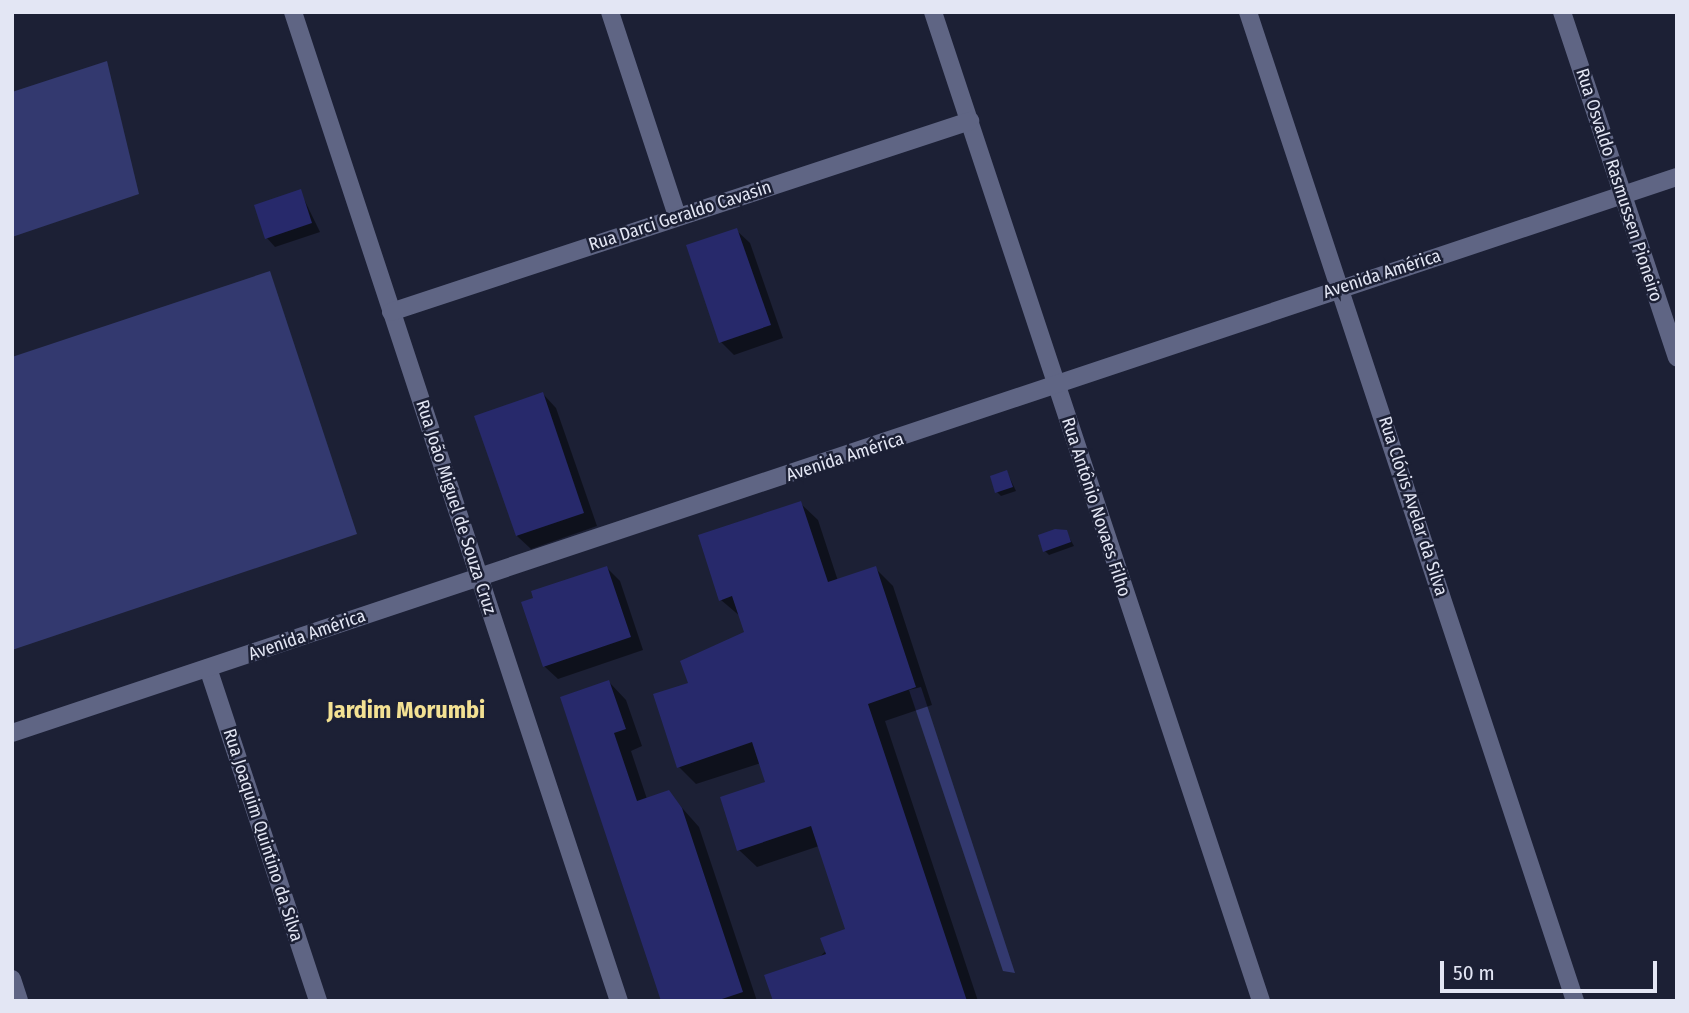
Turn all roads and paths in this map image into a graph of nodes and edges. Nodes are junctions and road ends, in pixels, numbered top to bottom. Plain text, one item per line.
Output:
1 (293, 12) edge
2 (610, 12) edge
3 (933, 12) edge
4 (1248, 12) edge
5 (1562, 12) edge
6 (970, 121) junction
7 (1677, 177) edge
8 (1623, 196) junction
9 (677, 216) junction
10 (1340, 287) junction
11 (391, 312) junction
12 (1677, 357) edge
13 (1056, 387) junction
14 (479, 577) junction
15 (208, 668) junction
16 (12, 733) edge
17 (12, 979) edge
18 (19, 1001) edge
19 (318, 1001) edge
20 (619, 1001) edge
21 (1261, 1001) edge
22 (1575, 1001) edge

1 - 11 street, Rua João Miguel de Souza Cruz
2 - 9 street
3 - 6 street, Rua Antônio Novaes Filho
4 - 10 street, Rua Clóvis Avelar da Silva
5 - 8 street, Rua Osvaldo Rasmussen Pioneiro
6 - 9 street, Rua Darci Geraldo Cavasin
6 - 13 street, Rua Antônio Novaes Filho
7 - 8 street, Avenida América
8 - 10 street, Avenida América
8 - 12 street, Rua Osvaldo Rasmussen Pioneiro
9 - 11 street, Rua Darci Geraldo Cavasin
10 - 13 street, Avenida América
10 - 22 street, Rua Clóvis Avelar da Silva
11 - 14 street, Rua João Miguel de Souza Cruz
13 - 14 street, Avenida América
13 - 21 street, Rua Antônio Novaes Filho
14 - 15 street, Avenida América
14 - 20 street, Rua João Miguel de Souza Cruz
15 - 16 street, Avenida América
15 - 19 street, Rua Joaquim Quintino da Silva
17 - 18 street

